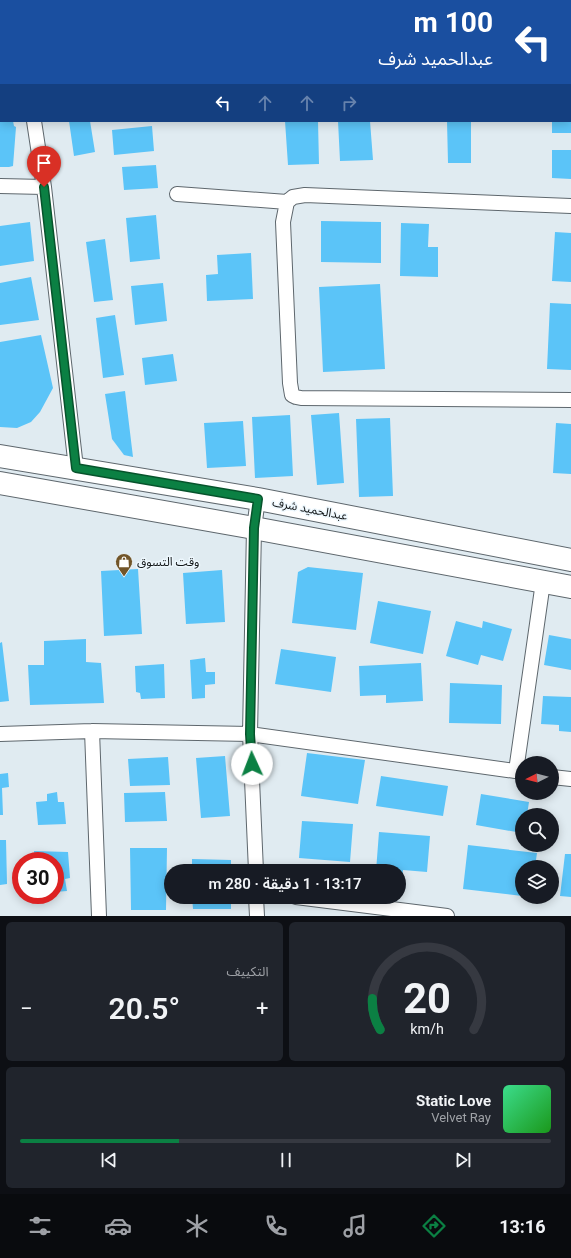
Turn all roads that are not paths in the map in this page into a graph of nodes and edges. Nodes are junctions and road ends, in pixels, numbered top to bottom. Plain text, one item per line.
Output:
1 (34, 122) edge
2 (0, 186) edge
3 (44, 187) junction
4 (177, 194) dead end
5 (287, 202) junction
6 (571, 206) edge
7 (571, 400) edge
8 (0, 456) edge
9 (76, 468) junction
10 (0, 483) edge
11 (258, 499) junction
12 (254, 528) junction
13 (571, 560) edge
14 (544, 582) junction
15 (571, 587) edge
16 (92, 731) junction
17 (0, 734) edge
18 (250, 734) junction
19 (521, 756) edge
20 (515, 771) edge
21 (559, 778) edge
22 (571, 779) edge
23 (256, 864) edge
24 (256, 904) edge
25 (352, 904) edge
26 (99, 916) edge
27 (257, 916) edge
28 (447, 916) edge

1 - 3 street
2 - 3 street
3 - 9 street
4 - 5 street
5 - 6 street
5 - 7 street
8 - 9 main road, عبدالحميد شرف
9 - 11 main road, عبدالحميد شرف
10 - 12 main road
11 - 12 street
11 - 13 main road, عبدالحميد شرف
12 - 14 main road
12 - 18 street
14 - 15 main road
14 - 19 street
16 - 17 street
16 - 18 street
16 - 26 street
18 - 20 street
18 - 23 street
21 - 22 street
24 - 27 street
25 - 28 street

